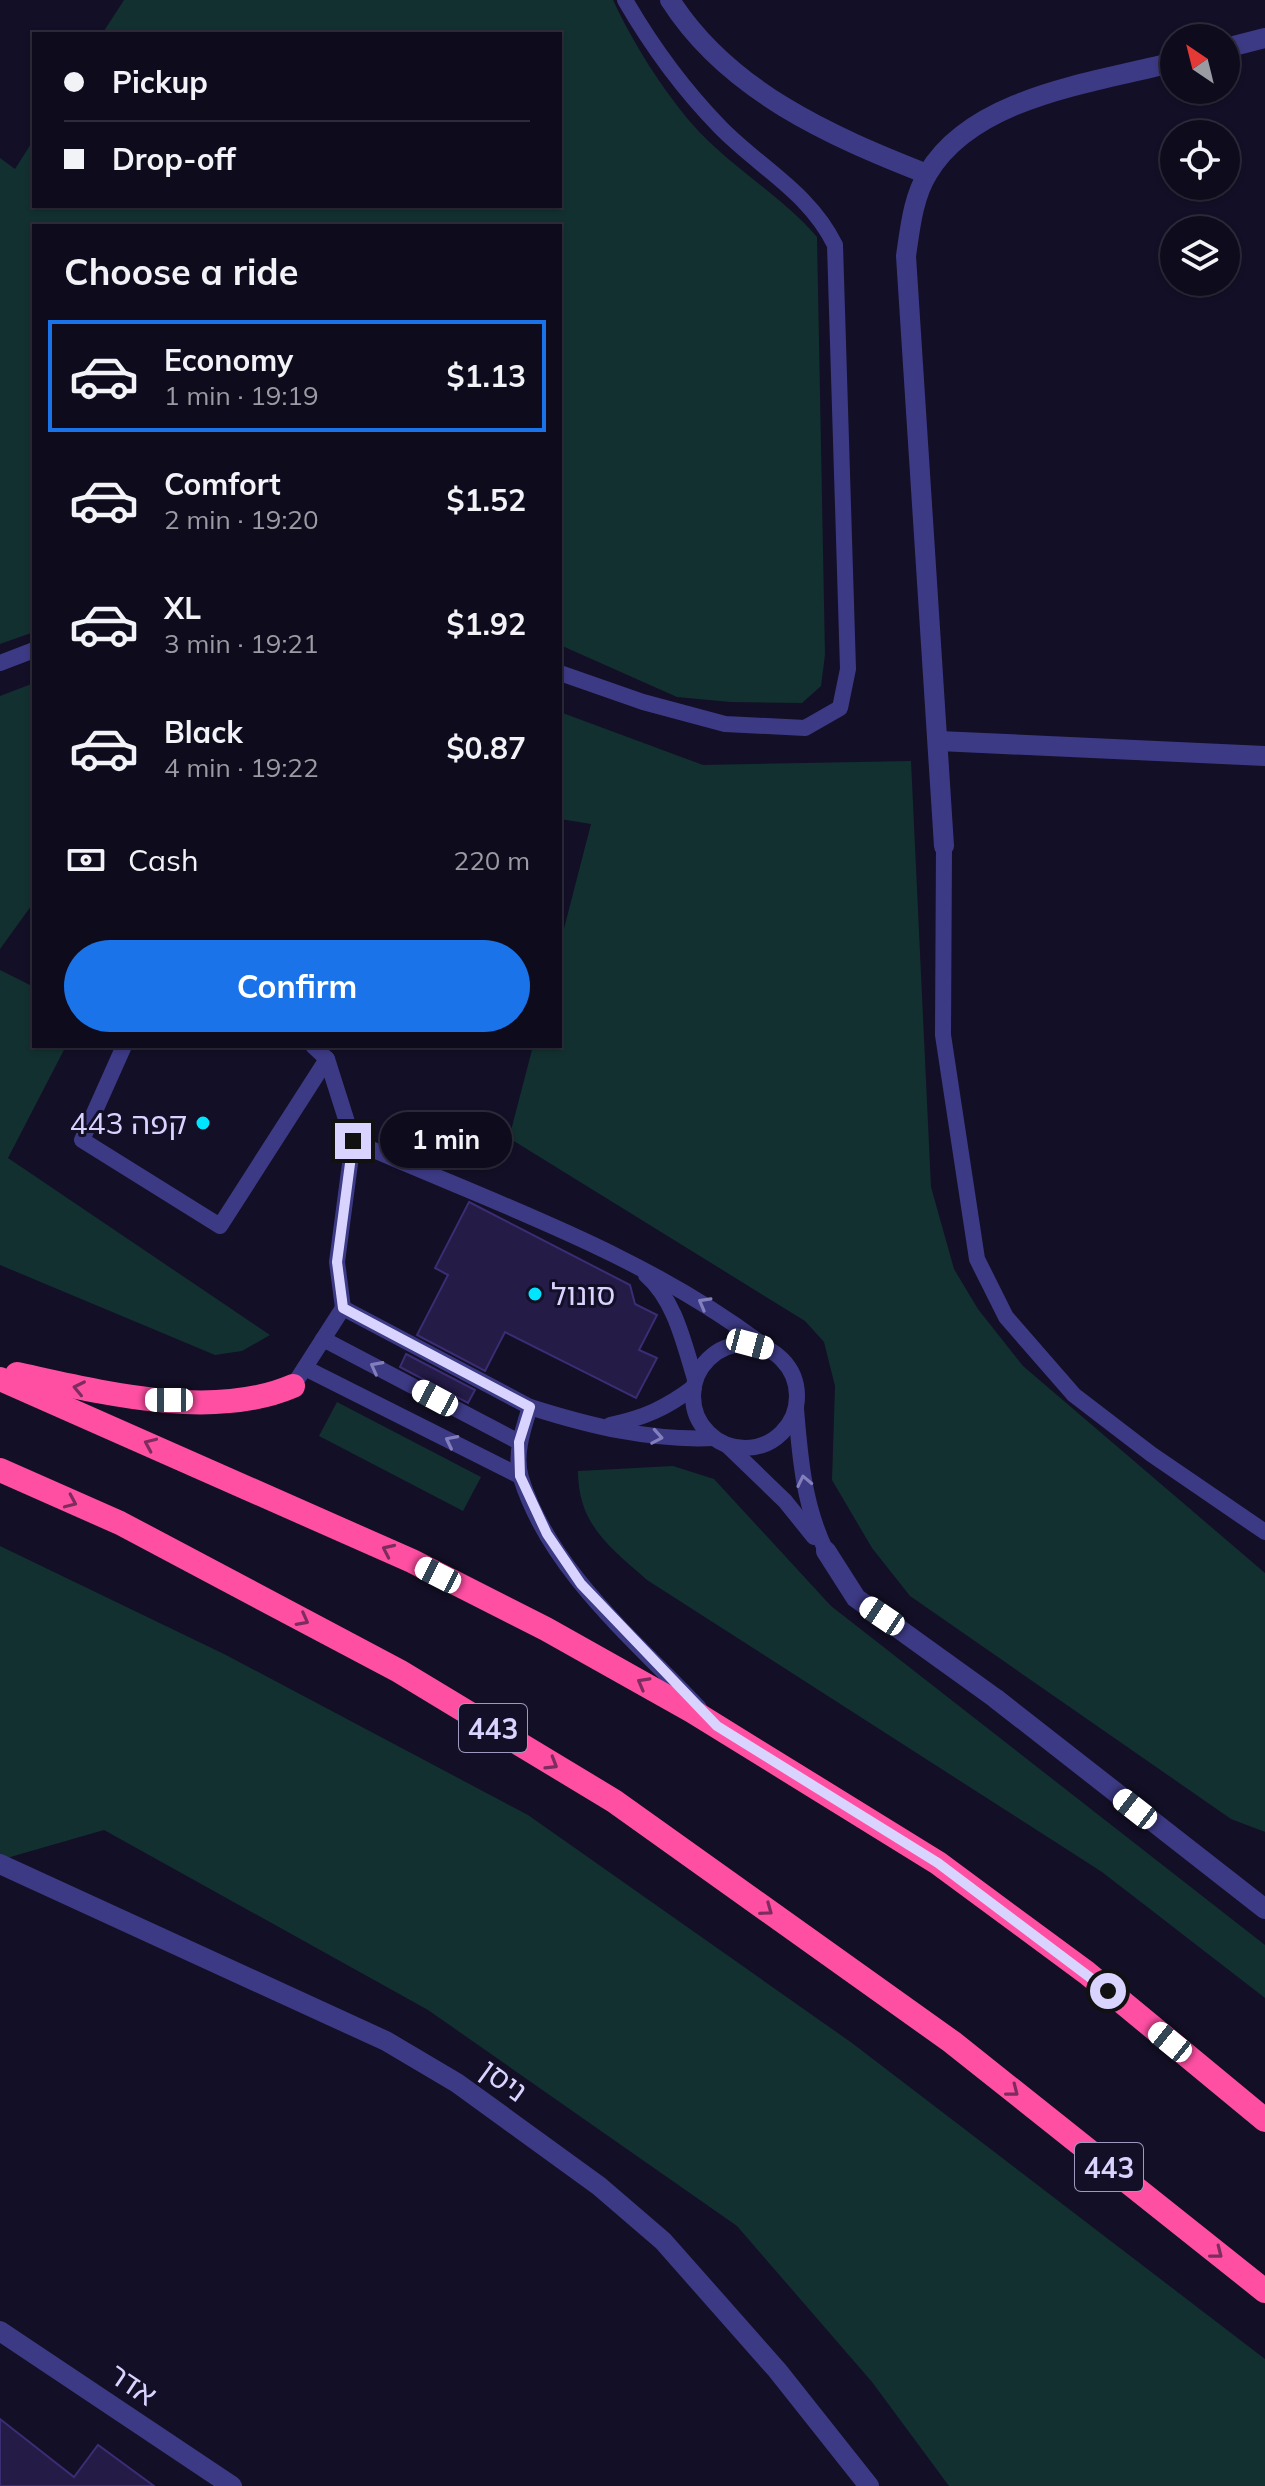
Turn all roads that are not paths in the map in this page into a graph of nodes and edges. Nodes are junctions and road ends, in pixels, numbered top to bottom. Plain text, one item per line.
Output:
1 (625, 0) edge
2 (670, 0) edge
3 (1265, 38) edge
4 (1240, 44) edge
5 (1160, 66) edge
6 (927, 174) junction
7 (32, 651) edge
8 (0, 663) edge
9 (562, 674) edge
10 (939, 741) junction
11 (1265, 756) edge
12 (944, 846) joint
13 (123, 1048) edge
14 (315, 1048) edge
15 (327, 1059) junction
16 (353, 1141) junction
17 (633, 1264) junction
18 (343, 1308) junction
19 (323, 1339) junction
20 (768, 1349) junction
21 (0, 1371) edge
22 (299, 1377) junction
23 (0, 1379) edge
24 (695, 1383) junction
25 (530, 1407) junction
26 (796, 1407) junction
27 (600, 1427) junction
28 (519, 1442) junction
29 (720, 1442) junction
30 (0, 1470) edge
31 (520, 1476) junction
32 (1265, 1532) edge
33 (826, 1551) junction
34 (717, 1726) junction
35 (0, 1864) edge
36 (1265, 1909) edge
37 (1191, 2059) junction
38 (1265, 2102) edge
39 (1265, 2120) edge
40 (1265, 2291) edge
41 (0, 2331) edge
42 (232, 2486) edge
43 (869, 2486) edge

1 - 9 lane
2 - 6 street
3 - 4 street
5 - 6 street
6 - 10 street
7 - 8 lane
10 - 11 street
10 - 12 street
12 - 32 lane
13 - 15 lane
14 - 15 lane
15 - 16 lane
16 - 17 lane
16 - 18 lane
20 -> 17 lane
17 - 24 lane
18 - 19 lane
18 - 25 lane
19 - 22 lane
28 -> 19 lane
20 - 24 lane
20 - 26 lane
22 -> 21 highway
31 -> 22 lane
34 -> 23 highway
24 - 27 lane
24 - 29 lane
25 - 27 lane
25 - 28 lane
26 - 29 lane
33 -> 26 lane
27 -> 29 lane
28 - 31 lane
29 - 33 lane
30 -> 40 highway, 443
31 - 34 lane
33 - 36 street
34 - 37 highway
35 - 43 street, ניסן
37 - 38 highway
37 - 39 highway
41 - 42 street, אדר

